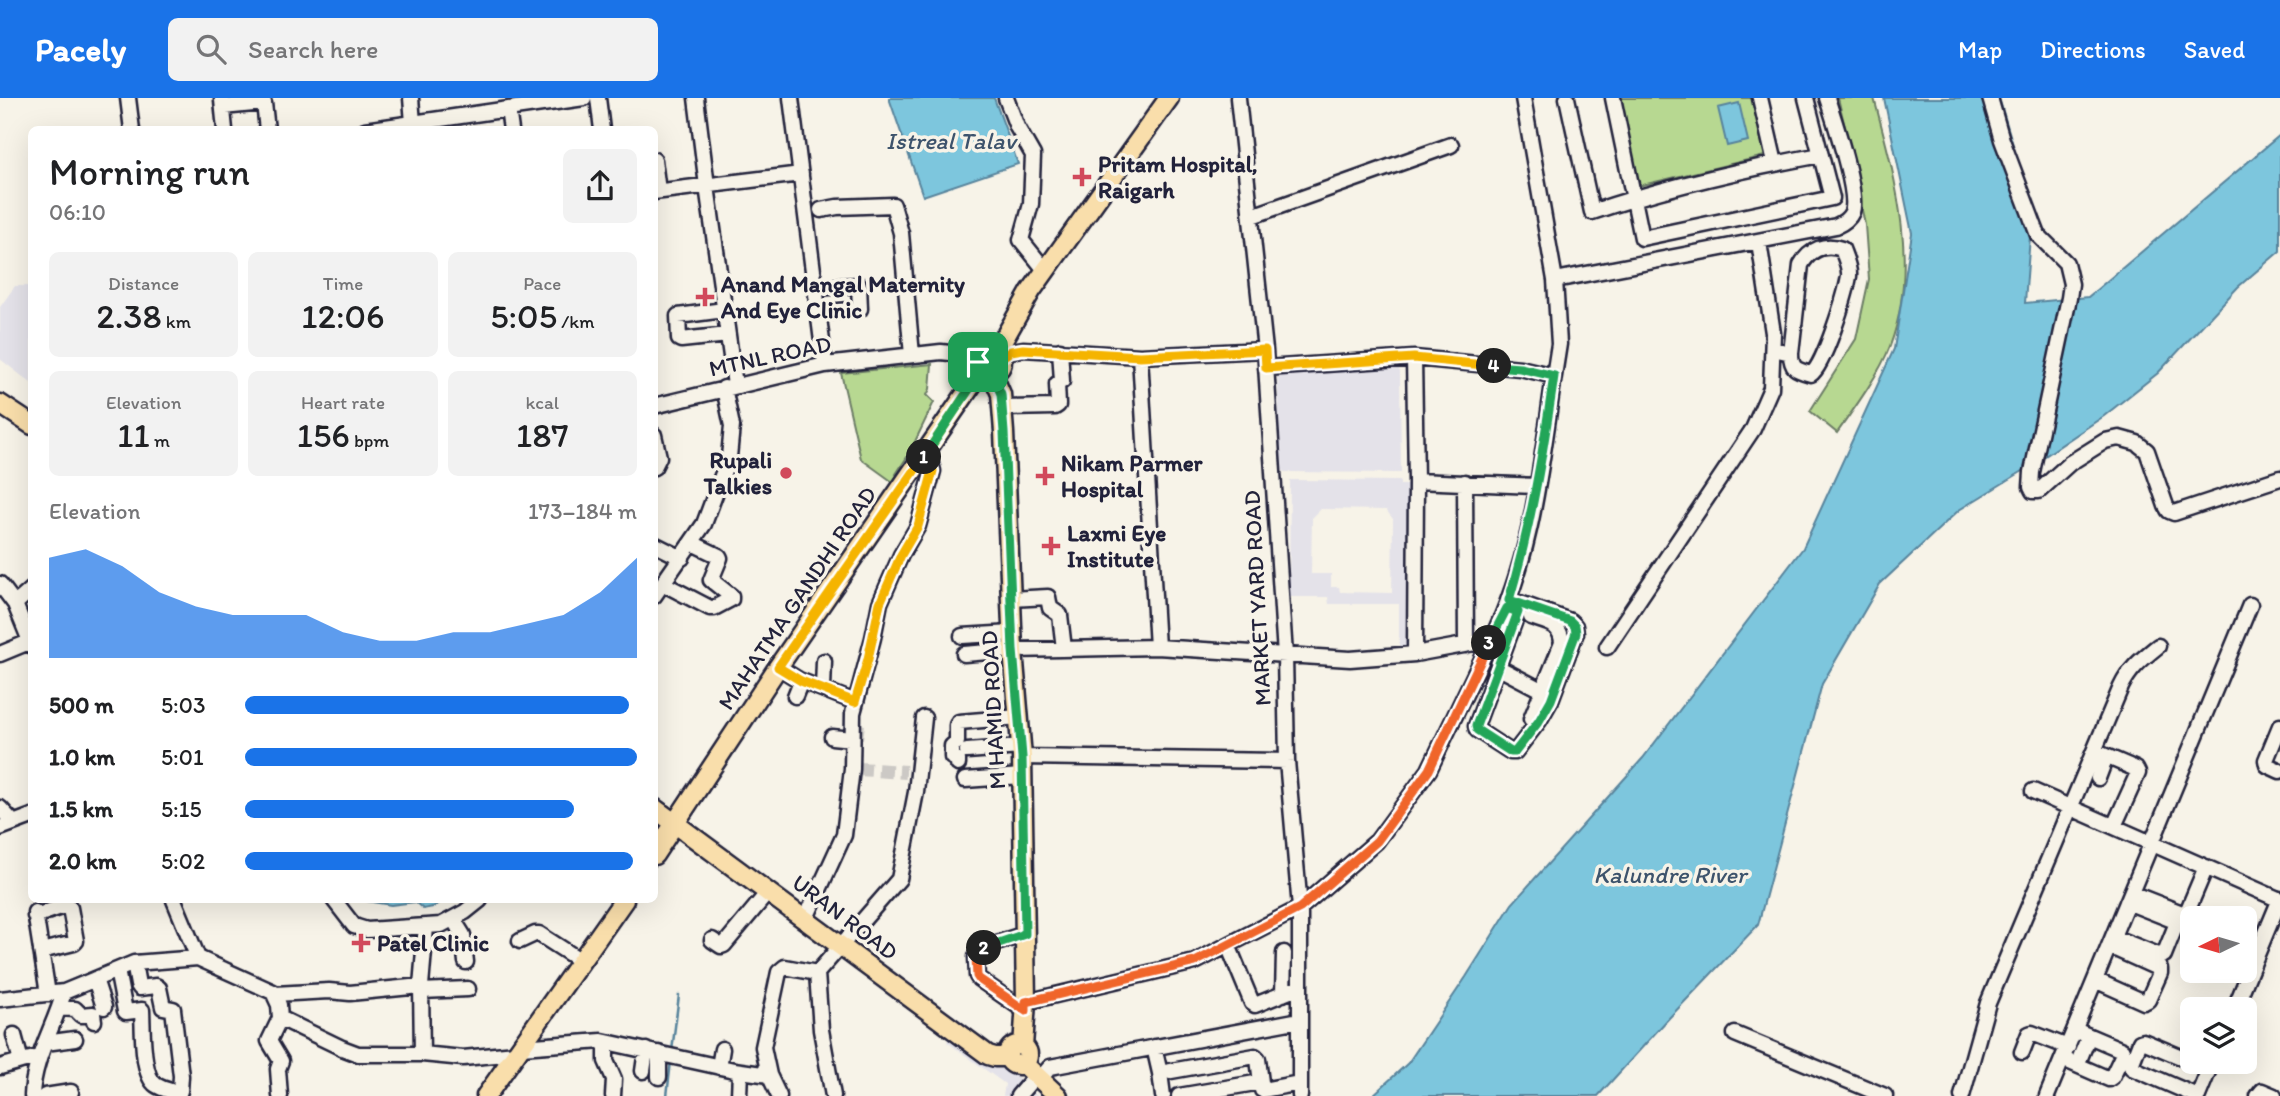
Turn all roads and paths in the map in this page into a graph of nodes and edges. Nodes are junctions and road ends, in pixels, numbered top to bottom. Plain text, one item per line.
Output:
1 (128, 98) edge
2 (411, 98) edge
3 (584, 98) edge
4 (598, 98) edge
5 (696, 98) edge
6 (791, 98) edge
7 (1006, 98) edge
8 (1169, 98) edge
9 (1238, 98) edge
10 (1523, 98) edge
11 (1567, 98) edge
12 (1613, 98) edge
13 (1760, 98) edge
14 (1806, 98) edge
15 (1827, 98) edge
16 (1990, 98) edge
17 (549, 100) edge
18 (527, 102) edge
19 (508, 109) junction
20 (226, 115) edge
21 (413, 122) junction
22 (132, 126) edge
23 (267, 126) edge
24 (389, 126) edge
25 (510, 126) edge
26 (602, 126) edge
27 (1451, 145) dead end
28 (1821, 155) junction
29 (1775, 163) junction
30 (800, 174) junction
31 (707, 186) junction
32 (658, 192) edge
33 (1634, 198) junction
34 (821, 210) dead end
35 (1252, 216) junction
36 (1759, 242) junction
37 (1046, 271) junction
38 (1555, 280) junction
39 (724, 310) junction
40 (728, 335) junction
41 (1773, 349) junction
42 (1060, 350) junction
43 (1265, 350) junction
44 (1791, 353) junction
45 (999, 354) junction
46 (912, 355) junction
47 (1140, 356) junction
48 (1414, 358) junction
49 (825, 365) junction
50 (984, 368) junction
51 (1266, 368) junction
52 (1554, 376) junction
53 (730, 387) junction
54 (0, 404) edge
55 (658, 405) edge
56 (1002, 408) junction
57 (0, 416) edge
58 (28, 422) edge
59 (28, 433) edge
60 (922, 460) junction
61 (2280, 478) edge
62 (1416, 481) junction
63 (1465, 482) junction
64 (1537, 486) junction
65 (692, 543) junction
66 (658, 546) edge
67 (682, 558) junction
68 (0, 584) edge
69 (664, 584) junction
70 (658, 591) edge
71 (28, 593) edge
72 (1011, 599) junction
73 (15, 604) junction
74 (2250, 605) dead end
75 (1514, 606) junction
76 (1518, 632) dead end
77 (962, 636) dead end
78 (28, 639) edge
79 (1491, 640) junction
80 (1013, 642) junction
81 (28, 645) edge
82 (1466, 645) junction
83 (2158, 646) dead end
84 (1157, 647) junction
85 (1608, 647) dead end
86 (1064, 649) junction
87 (1415, 653) junction
88 (0, 654) edge
89 (964, 654) dead end
90 (1285, 655) junction
91 (824, 661) dead end
92 (778, 667) junction
93 (1503, 670) junction
94 (801, 681) junction
95 (823, 688) junction
96 (1543, 691) junction
97 (795, 696) dead end
98 (855, 702) junction
99 (1018, 717) junction
100 (924, 718) dead end
101 (2280, 726) edge
102 (854, 734) junction
103 (832, 737) dead end
104 (967, 751) dead end
105 (1021, 752) junction
106 (2100, 754) junction
107 (1287, 761) junction
108 (958, 764) dead end
109 (2280, 771) edge
110 (1022, 776) junction
111 (2098, 778) dead end
112 (965, 780) dead end
113 (2033, 791) dead end
114 (0, 808) edge
115 (658, 811) edge
116 (28, 817) edge
117 (677, 823) junction
118 (2062, 823) junction
119 (7, 825) edge
120 (2114, 826) junction
121 (2151, 843) junction
122 (658, 849) edge
123 (2209, 876) junction
124 (769, 891) junction
125 (2129, 897) junction
126 (2280, 900) edge
127 (175, 903) edge
128 (336, 903) edge
129 (476, 903) edge
130 (622, 903) edge
131 (2198, 906) edge
132 (1300, 908) junction
133 (806, 918) junction
134 (453, 919) junction
135 (426, 927) junction
136 (1025, 934) junction
137 (2265, 935) junction
138 (712, 940) dead end
139 (2111, 941) junction
140 (2280, 941) edge
141 (520, 942) dead end
142 (2258, 943) edge
143 (1228, 945) junction
144 (842, 946) junction
145 (41, 951) junction
146 (1284, 953) dead end
147 (198, 958) junction
148 (580, 961) junction
149 (466, 962) dead end
150 (134, 963) junction
151 (117, 970) junction
152 (817, 973) junction
153 (96, 979) junction
154 (2095, 980) junction
155 (1300, 987) junction
156 (421, 988) junction
157 (468, 989) dead end
158 (64, 992) junction
159 (48, 994) junction
160 (275, 994) junction
161 (1283, 994) junction
162 (0, 999) edge
163 (1026, 1006) junction
164 (104, 1007) dead end
165 (163, 1007) junction
166 (60, 1008) junction
167 (142, 1010) junction
168 (280, 1018) junction
169 (1300, 1020) junction
170 (94, 1021) dead end
171 (2075, 1030) junction
172 (1735, 1034) dead end
173 (14, 1035) dead end
174 (2089, 1036) junction
175 (75, 1039) dead end
176 (606, 1041) junction
177 (45, 1043) junction
178 (1154, 1047) junction
179 (722, 1049) dead end
180 (519, 1050) junction
181 (2022, 1052) dead end
182 (2065, 1053) junction
183 (422, 1054) junction
184 (663, 1054) junction
185 (39, 1057) junction
186 (2180, 1057) edge
187 (20, 1061) junction
188 (1026, 1064) junction
189 (2077, 1065) junction
190 (0, 1067) edge
191 (719, 1067) junction
192 (643, 1071) dead end
193 (740, 1071) junction
194 (1160, 1073) junction
195 (2208, 1074) edge
196 (769, 1076) junction
197 (659, 1077) dead end
198 (1260, 1089) edge
199 (1300, 1089) edge
200 (71, 1092) dead end
201 (172, 1094) edge
202 (32, 1096) edge
203 (45, 1096) edge
204 (280, 1096) edge
205 (486, 1096) edge
206 (613, 1096) edge
207 (739, 1096) edge
208 (779, 1096) edge
209 (833, 1096) edge
210 (1018, 1096) edge
211 (1058, 1096) edge
212 (1163, 1096) edge
213 (1180, 1096) edge
214 (1885, 1096) edge
215 (1962, 1096) edge
216 (2047, 1096) edge
217 (2198, 1096) edge
218 (2258, 1096) edge
219 (2274, 1096) edge

1 - 22 street
2 - 21 street
3 - 17 street
4 - 26 street
5 - 31 street
6 - 30 street
7 - 37 street
8 - 37 main road
9 - 35 street, MARKET YARD ROAD
10 - 38 street
11 - 33 street
12 - 33 street
13 - 29 street
14 - 28 street
15 - 36 street
16 - 61 street
17 - 18 street
18 - 19 street
19 - 21 street
19 - 25 street
20 - 23 street
21 - 24 street
27 - 35 street
28 - 29 street
28 - 33 street
29 - 33 street
30 - 31 street
30 - 49 street
31 - 32 street
31 - 39 street
34 - 46 street
35 - 43 street, MARKET YARD ROAD
36 - 38 street
36 - 41 street
37 - 45 main road
38 - 52 street
39 - 40 street
39 - 40 street
40 - 53 street
41 - 44 street
41 - 85 street
42 - 45 street
42 - 47 street
42 - 56 street
43 - 47 street
43 - 51 street, MARKET YARD ROAD
44 - 44 street
45 - 50 main road
46 - 49 street, MTNL ROAD
46 - 50 street, MTNL ROAD
47 - 84 street
48 - 51 street
48 - 52 street
48 - 62 street
49 - 53 street, MTNL ROAD
50 - 56 main road, M HAMID ROAD
50 - 60 main road, MAHATMA GANDHI ROAD
51 - 90 street, MARKET YARD ROAD
52 - 64 street
53 - 55 street, MTNL ROAD
53 - 65 street
54 - 58 main road
56 - 72 main road, M HAMID ROAD
57 - 59 main road
60 - 92 main road, MAHATMA GANDHI ROAD
60 - 98 street
62 - 63 street
62 - 87 street
63 - 64 street
63 - 82 street
64 - 75 street
65 - 67 street
65 - 69 street
66 - 67 street
67 - 69 street
68 - 73 street
69 - 70 street
71 - 73 street
72 - 80 main road, M HAMID ROAD
72 - 86 street
73 - 78 street
74 - 121 street
75 - 75 street
75 - 79 street
75 - 96 street
76 - 93 street
77 - 80 street
79 - 82 street
79 - 132 street
80 - 86 street
80 - 89 street
80 - 99 main road, M HAMID ROAD
81 - 88 street
82 - 87 street
83 - 106 street
84 - 86 street
84 - 90 street
87 - 90 street
90 - 107 street, MARKET YARD ROAD
91 - 95 street
92 - 94 street
92 - 117 main road, MAHATMA GANDHI ROAD
93 - 96 street
93 - 96 street
94 - 95 street
94 - 97 street
95 - 98 street
98 - 102 street
99 - 105 main road, M HAMID ROAD
99 - 108 street
100 - 144 street
101 - 109 street
102 - 103 street
102 - 133 street
104 - 105 street
105 - 107 street
105 - 110 main road, M HAMID ROAD
106 - 111 street
106 - 118 street
106 - 120 street
107 - 132 street, MARKET YARD ROAD
110 - 112 street
110 - 136 main road, M HAMID ROAD
113 - 118 street
114 - 119 street
115 - 117 main road, URAN ROAD
116 - 119 street
117 - 122 main road, MAHATMA GANDHI ROAD
117 - 124 main road, URAN ROAD
118 - 120 street
118 - 215 street
120 - 121 street
121 - 123 street
121 - 125 street
123 - 125 street
123 - 126 street
123 - 131 street
124 - 133 main road, URAN ROAD
124 - 138 street
125 - 139 street
125 - 139 street
126 - 137 street
127 - 147 street
128 - 135 street
129 - 134 street
130 - 148 main road
132 - 143 street
132 - 155 street, MARKET YARD ROAD
133 - 144 main road, URAN ROAD
134 - 135 street
134 - 149 street
135 - 156 street
136 - 163 main road, M HAMID ROAD
136 - 163 street
137 - 140 street
137 - 142 street
139 - 154 street
139 - 154 street
141 - 148 street
143 - 161 street
143 - 163 street
144 - 152 street
144 - 188 main road, URAN ROAD
145 - 145 street
145 - 159 street
146 - 161 street
147 - 150 street
147 - 160 street
148 - 180 main road
150 - 151 street
150 - 165 street
151 - 153 street
151 - 167 street
152 - 196 street
152 - 209 street
153 - 158 street
153 - 164 street
154 - 171 street
155 - 161 street
155 - 169 street, MARKET YARD ROAD
156 - 157 street
156 - 160 street
156 - 183 street
158 - 159 street
158 - 166 street
159 - 162 street
160 - 168 street
163 - 188 main road, M HAMID ROAD
165 - 167 street
165 - 201 street
166 - 170 street
166 - 177 street
167 - 201 street
168 - 183 street
168 - 204 street
169 - 178 street
169 - 199 street, MARKET YARD ROAD
171 - 174 street
171 - 182 street
172 - 214 street
173 - 187 street
174 - 189 street
174 - 189 street
175 - 177 street
176 - 180 street
176 - 184 street
176 - 206 street
177 - 185 street
178 - 188 street
178 - 194 street
179 - 191 street
180 - 183 street
180 - 205 main road
181 - 182 street
182 - 189 street
182 - 216 street
184 - 191 street
184 - 192 street
184 - 197 street
185 - 187 street
185 - 202 street
186 - 217 street
187 - 190 street
188 - 210 street
188 - 211 main road, URAN ROAD
191 - 193 street
193 - 196 street
193 - 207 street
194 - 198 street
194 - 212 street
195 - 217 street
196 - 208 street
198 - 199 street
198 - 213 street
200 - 203 street
218 - 219 street

